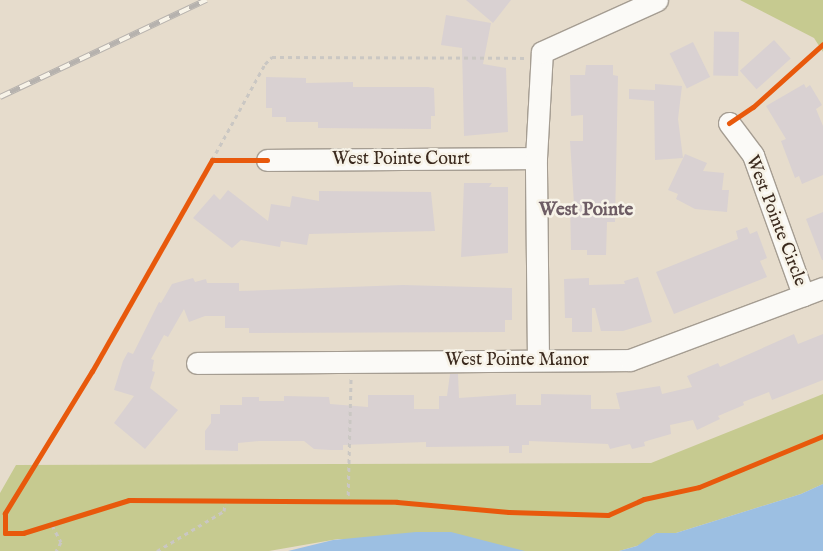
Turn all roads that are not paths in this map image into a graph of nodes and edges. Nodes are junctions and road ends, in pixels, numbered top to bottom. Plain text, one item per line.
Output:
1 (657, 0) edge
2 (728, 123) dead end
3 (536, 158) junction
4 (266, 160) dead end
5 (813, 291) edge
6 (538, 360) junction
7 (197, 363) dead end

1 - 3 street
2 - 5 street, West Pointe Circle
3 - 4 street, West Pointe Court
3 - 6 street
5 - 6 street, West Pointe Manor
6 - 7 street, West Pointe Manor

